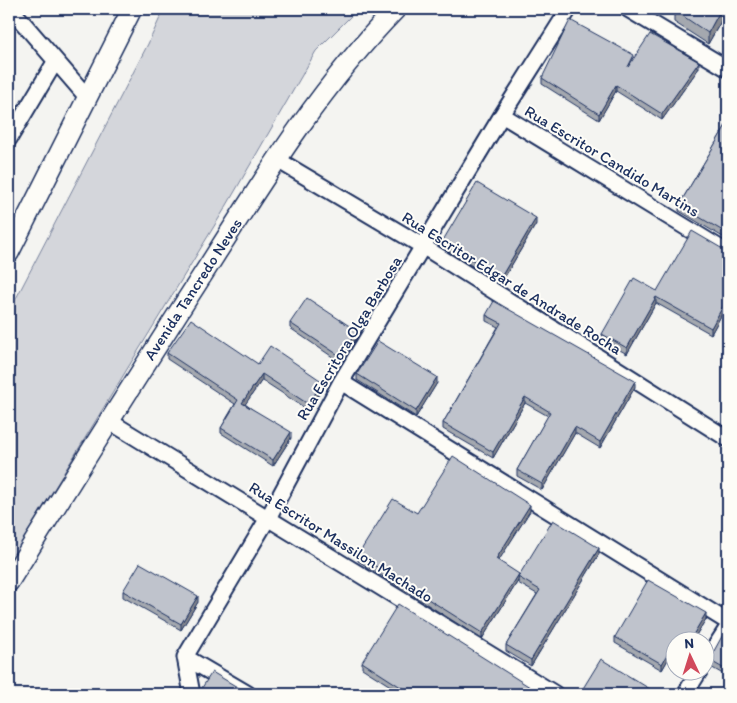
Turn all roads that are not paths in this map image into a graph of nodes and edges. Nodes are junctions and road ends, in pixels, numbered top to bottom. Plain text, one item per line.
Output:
1 (11, 9) edge
2 (132, 9) edge
3 (396, 9) edge
4 (569, 9) edge
5 (628, 9) edge
6 (56, 62) junction
7 (728, 69) edge
8 (87, 97) junction
9 (502, 115) junction
10 (9, 139) edge
11 (276, 159) junction
12 (424, 247) junction
13 (9, 253) edge
14 (728, 253) edge
15 (340, 382) junction
16 (109, 420) junction
17 (728, 439) edge
18 (268, 518) junction
19 (9, 582) edge
20 (728, 622) edge
21 (728, 628) edge
22 (714, 649) edge
23 (185, 657) junction
24 (694, 680) edge
25 (192, 694) edge
26 (248, 694) edge
27 (555, 694) edge
28 (685, 694) edge

1 - 6 street
2 - 8 street
3 - 11 street, Avenida Tancredo Neves
4 - 9 street, Rua Escritora Olga Barbosa
5 - 7 street
6 - 8 street
6 - 10 street
8 - 13 street
9 - 12 street, Rua Escritora Olga Barbosa
9 - 14 street, Rua Escritor Candido Martins
11 - 12 street, Rua Escritor Edgar de Andrade Rocha
11 - 16 street, Avenida Tancredo Neves
12 - 15 street, Rua Escritora Olga Barbosa
12 - 17 street, Rua Escritor Edgar de Andrade Rocha
15 - 18 street, Rua Escritora Olga Barbosa
15 - 20 street
16 - 18 street, Rua Escritor Massilon Machado
16 - 19 street, Avenida Tancredo Neves
18 - 23 street, Rua Escritora Olga Barbosa
18 - 27 street, Rua Escritor Massilon Machado
21 - 22 street
23 - 25 street
23 - 26 street
24 - 28 street

